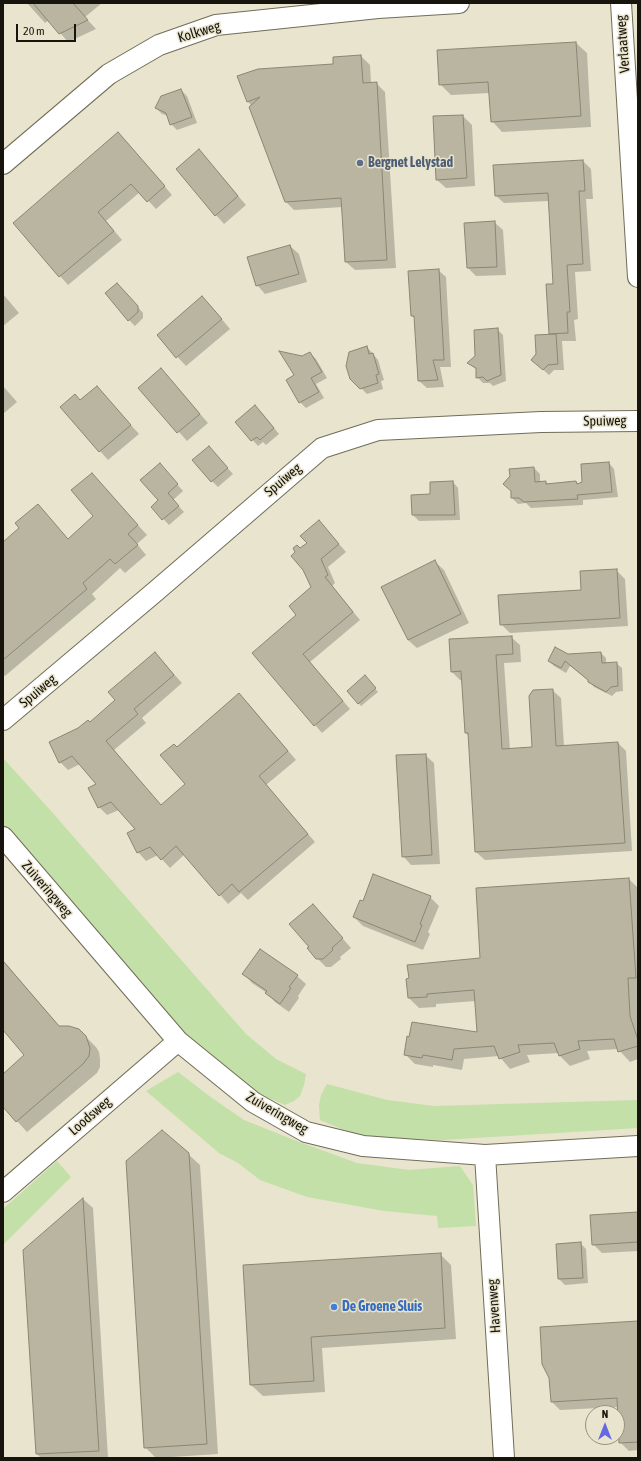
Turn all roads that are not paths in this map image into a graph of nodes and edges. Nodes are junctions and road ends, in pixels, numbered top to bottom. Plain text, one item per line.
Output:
1 (459, 3) edge
2 (621, 3) edge
3 (3, 164) edge
4 (638, 277) edge
5 (638, 421) edge
6 (3, 720) edge
7 (3, 837) edge
8 (178, 1041) junction
9 (638, 1146) edge
10 (485, 1155) junction
11 (3, 1192) edge
12 (504, 1458) edge

1 - 3 street, Kolkweg
2 - 4 street, Verlaatweg
5 - 6 street, Spuiweg
7 - 8 street, Zuiveringweg
8 - 10 street, Zuiveringweg
8 - 11 street, Loodsweg
9 - 10 street, Zuiveringweg
10 - 12 street, Havenweg

